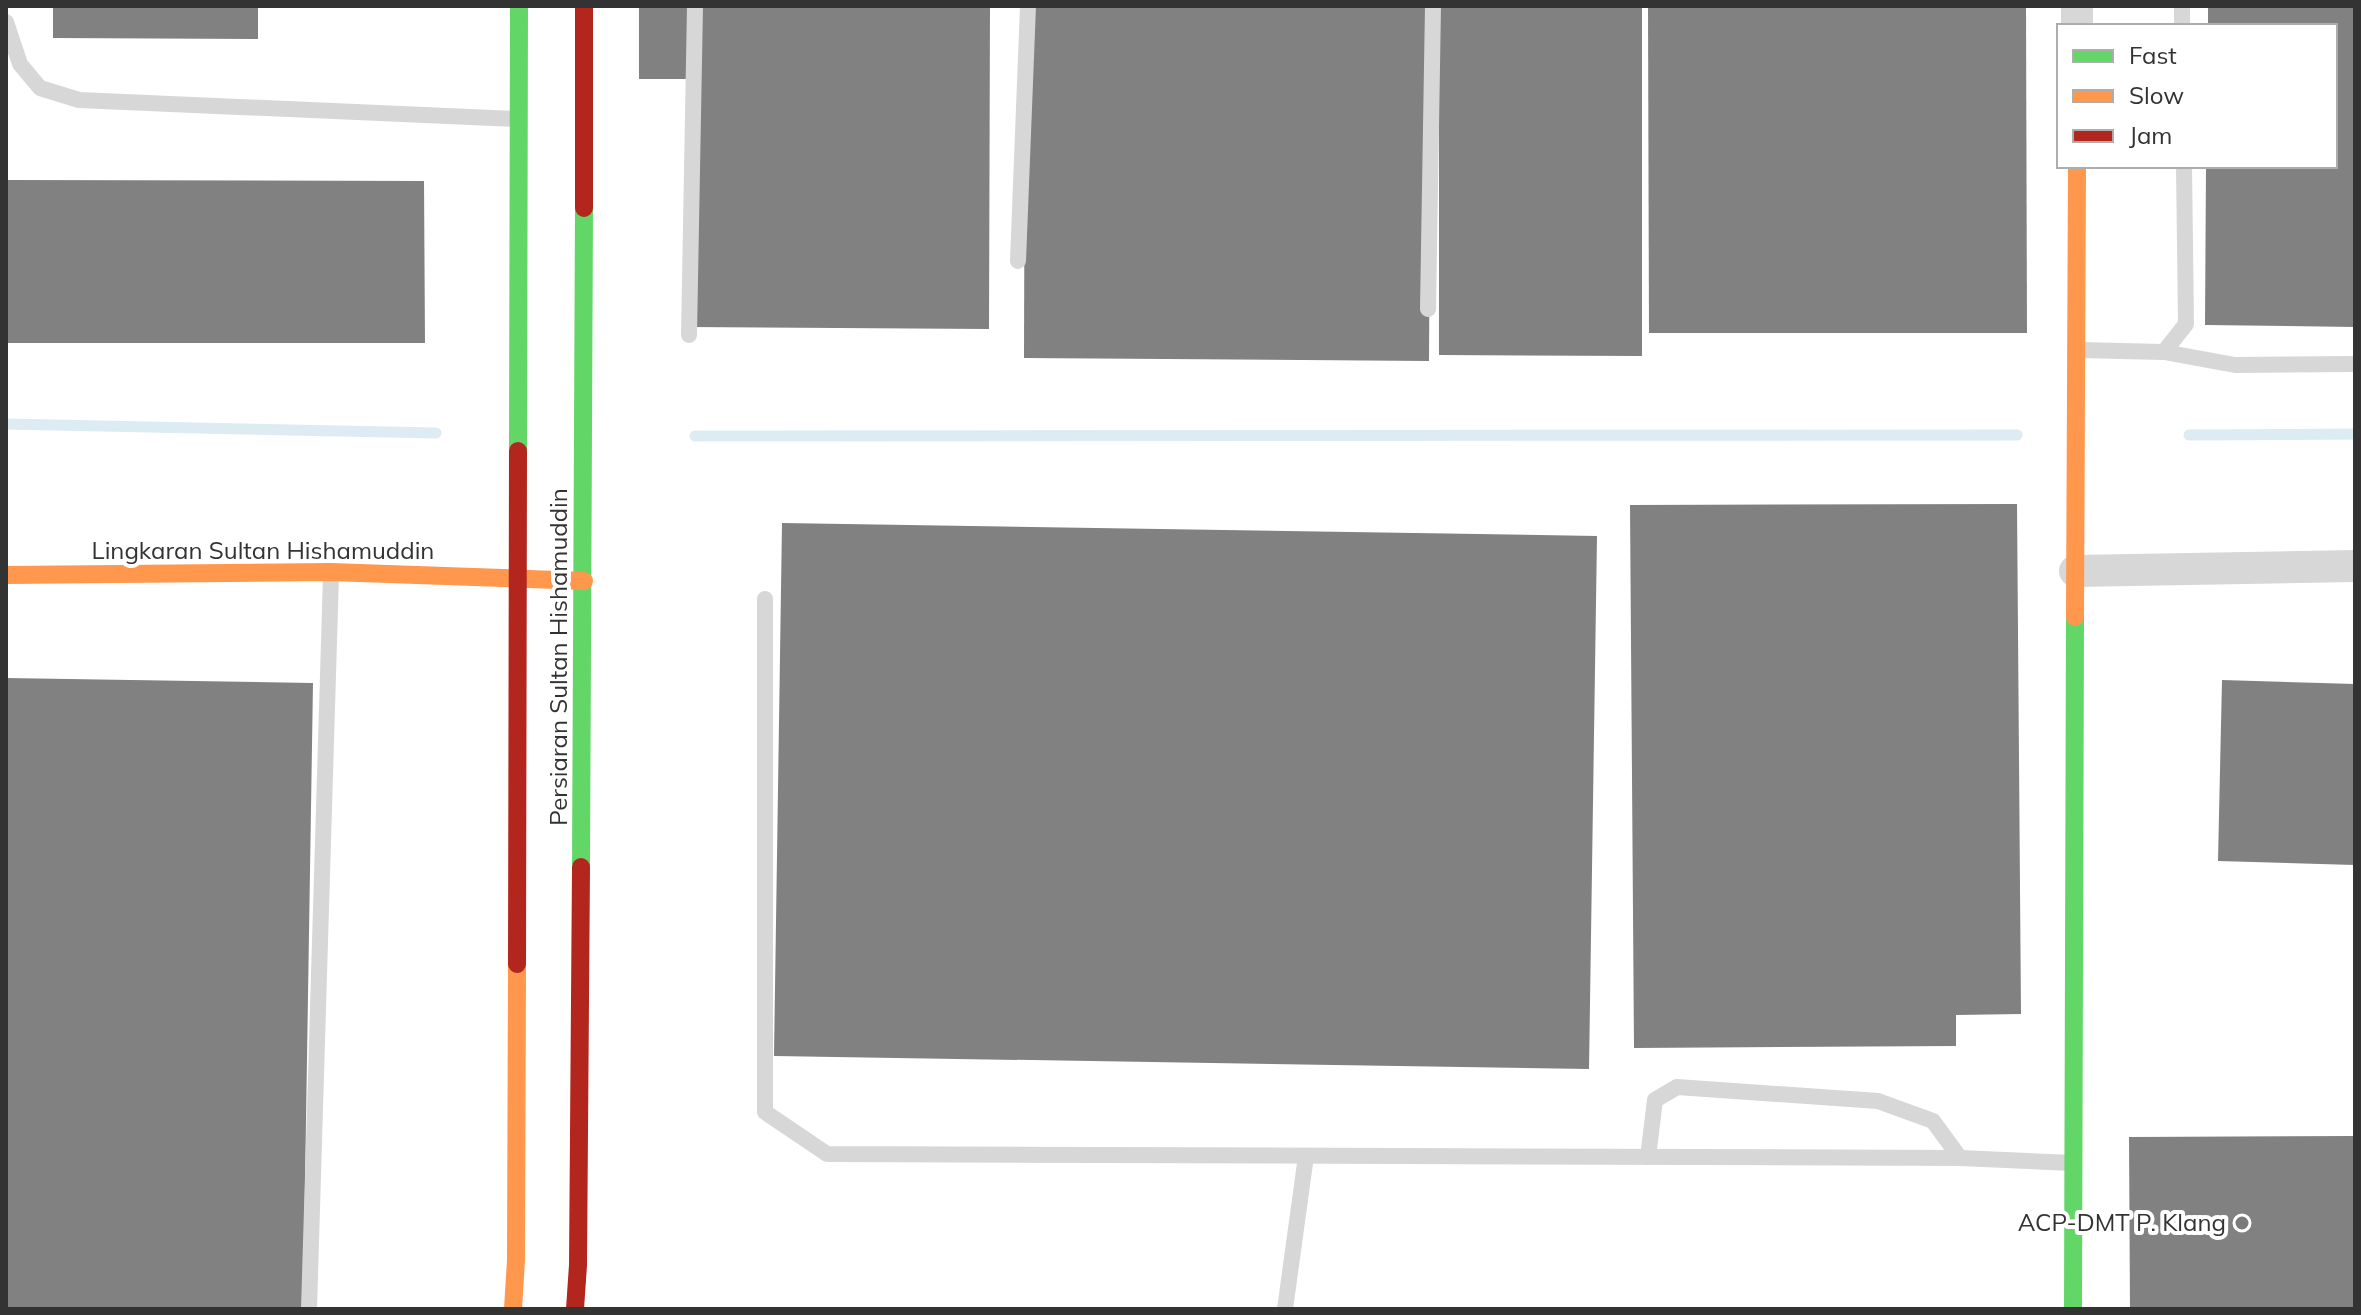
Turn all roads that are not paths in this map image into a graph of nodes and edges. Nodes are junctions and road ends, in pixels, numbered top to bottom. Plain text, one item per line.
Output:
1 (519, 6) edge
2 (584, 6) edge
3 (695, 6) edge
4 (1028, 6) edge
5 (1433, 6) edge
6 (6, 22) edge
7 (519, 119) junction
8 (2077, 168) edge
9 (2184, 168) edge
10 (1018, 261) dead end
11 (1428, 309) dead end
12 (689, 335) dead end
13 (2077, 350) junction
14 (2164, 352) junction
15 (2355, 364) edge
16 (2355, 566) edge
17 (2075, 571) junction
18 (331, 572) junction
19 (6, 575) edge
20 (520, 577) junction
21 (584, 581) junction
22 (765, 599) dead end
23 (1306, 1156) junction
24 (1648, 1157) junction
25 (1960, 1158) junction
26 (2074, 1163) junction
27 (309, 1309) edge
28 (513, 1309) edge
29 (575, 1309) edge
30 (1285, 1309) edge
31 (2073, 1309) edge

1 - 7 street, Persiaran Sultan Hishamuddin
2 - 21 street, Persiaran Sultan Hishamuddin
3 - 12 lane
4 - 10 lane
5 - 11 lane
6 - 7 lane
7 - 20 street, Persiaran Sultan Hishamuddin
8 - 13 street
9 - 14 lane
13 - 14 lane
13 - 17 street
14 - 15 lane
16 - 17 street
17 - 26 street
18 - 19 street, Lingkaran Sultan Hishamuddin
18 - 20 street, Lingkaran Sultan Hishamuddin
18 - 27 lane
20 - 21 street, Lingkaran Sultan Hishamuddin
20 - 28 street, Persiaran Sultan Hishamuddin
21 - 29 street, Persiaran Sultan Hishamuddin
22 - 23 lane
23 - 24 lane
23 - 30 lane
24 - 25 lane
24 - 25 lane
25 - 26 lane
26 - 31 street

